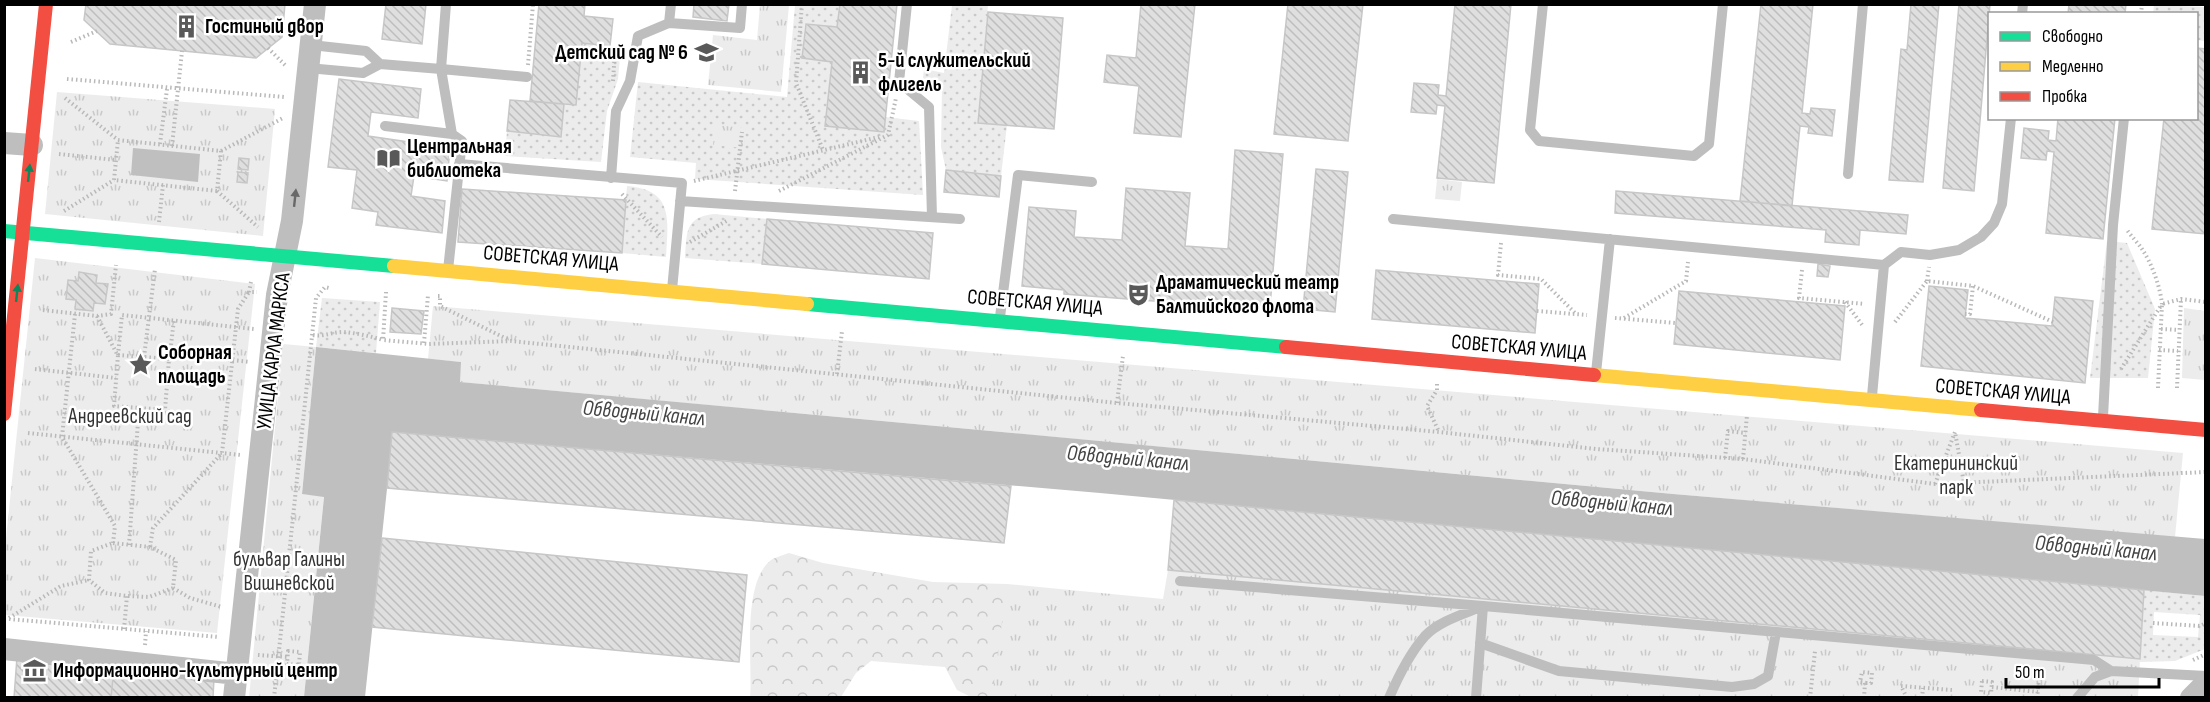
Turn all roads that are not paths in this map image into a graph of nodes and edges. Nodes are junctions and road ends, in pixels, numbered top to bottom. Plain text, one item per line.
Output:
1 (46, 4) edge
2 (315, 4) edge
3 (446, 4) edge
4 (671, 4) edge
5 (742, 4) edge
6 (907, 4) edge
7 (1543, 4) edge
8 (1723, 4) edge
9 (1863, 4) edge
10 (669, 23) junction
11 (311, 45) junction
12 (380, 64) junction
13 (297, 67) junction
14 (441, 69) junction
15 (527, 77) road end
16 (2011, 120) edge
17 (2124, 120) edge
18 (385, 126) dead end
19 (452, 134) junction
20 (15, 144) edge
21 (459, 164) junction
22 (1848, 174) dead end
23 (609, 178) junction
24 (1092, 182) dead end
25 (680, 201) junction
26 (932, 218) junction
27 (960, 219) dead end
28 (1393, 219) dead end
29 (5, 224) edge
30 (23, 231) junction
31 (1610, 239) junction
32 (286, 256) junction
33 (1884, 265) junction
34 (448, 270) junction
35 (672, 291) junction
36 (999, 320) junction
37 (7, 362) edge
38 (1596, 375) junction
39 (1872, 400) junction
40 (4, 414) edge
41 (2103, 421) junction
42 (2205, 430) edge
43 (1180, 581) dead end
44 (1483, 606) junction
45 (1776, 632) junction
46 (1480, 643) junction
47 (4, 649) edge
48 (2111, 671) junction
49 (237, 674) junction
50 (2205, 676) edge
51 (2205, 683) edge
52 (234, 698) edge
53 (1389, 698) edge
54 (1476, 698) edge
55 (2077, 698) edge
56 (2191, 698) edge

1 - 20 street
2 - 11 street, УЛИЦА КАРЛА МАРКСА
3 - 14 lane
4 - 10 lane
5 - 10 lane
6 - 26 lane
7 - 8 lane
9 - 22 lane
10 - 23 lane
11 - 12 lane
11 - 13 street, УЛИЦА КАРЛА МАРКСА
12 - 13 lane
12 - 14 lane
32 -> 13 street, УЛИЦА КАРЛА МАРКСА
14 - 15 lane
14 - 19 lane
16 - 33 lane
17 - 41 lane
18 - 19 lane
19 - 21 lane
30 -> 20 street
21 - 23 lane
21 - 34 lane
23 - 25 lane
24 - 36 lane
25 - 26 lane
25 - 35 lane
26 - 27 lane
28 - 31 lane
29 - 30 street, СОВЕТСКАЯ УЛИЦА
30 - 32 street, СОВЕТСКАЯ УЛИЦА
37 -> 30 street
31 - 33 lane
31 - 38 lane
32 - 34 street, СОВЕТСКАЯ УЛИЦА
32 - 49 street, УЛИЦА КАРЛА МАРКСА
33 - 39 lane
34 - 35 street, СОВЕТСКАЯ УЛИЦА
35 - 36 street, СОВЕТСКАЯ УЛИЦА
36 - 38 street, СОВЕТСКАЯ УЛИЦА
37 - 40 street
38 - 39 street, СОВЕТСКАЯ УЛИЦА
39 - 41 street, СОВЕТСКАЯ УЛИЦА
41 - 42 street, СОВЕТСКАЯ УЛИЦА
43 - 44 lane
44 - 45 lane
44 - 46 lane
44 - 53 lane
45 - 46 lane
45 - 48 lane
46 - 54 lane
47 - 49 street
48 - 50 lane
48 - 55 lane
49 - 52 street, УЛИЦА КАРЛА МАРКСА
51 - 56 street

